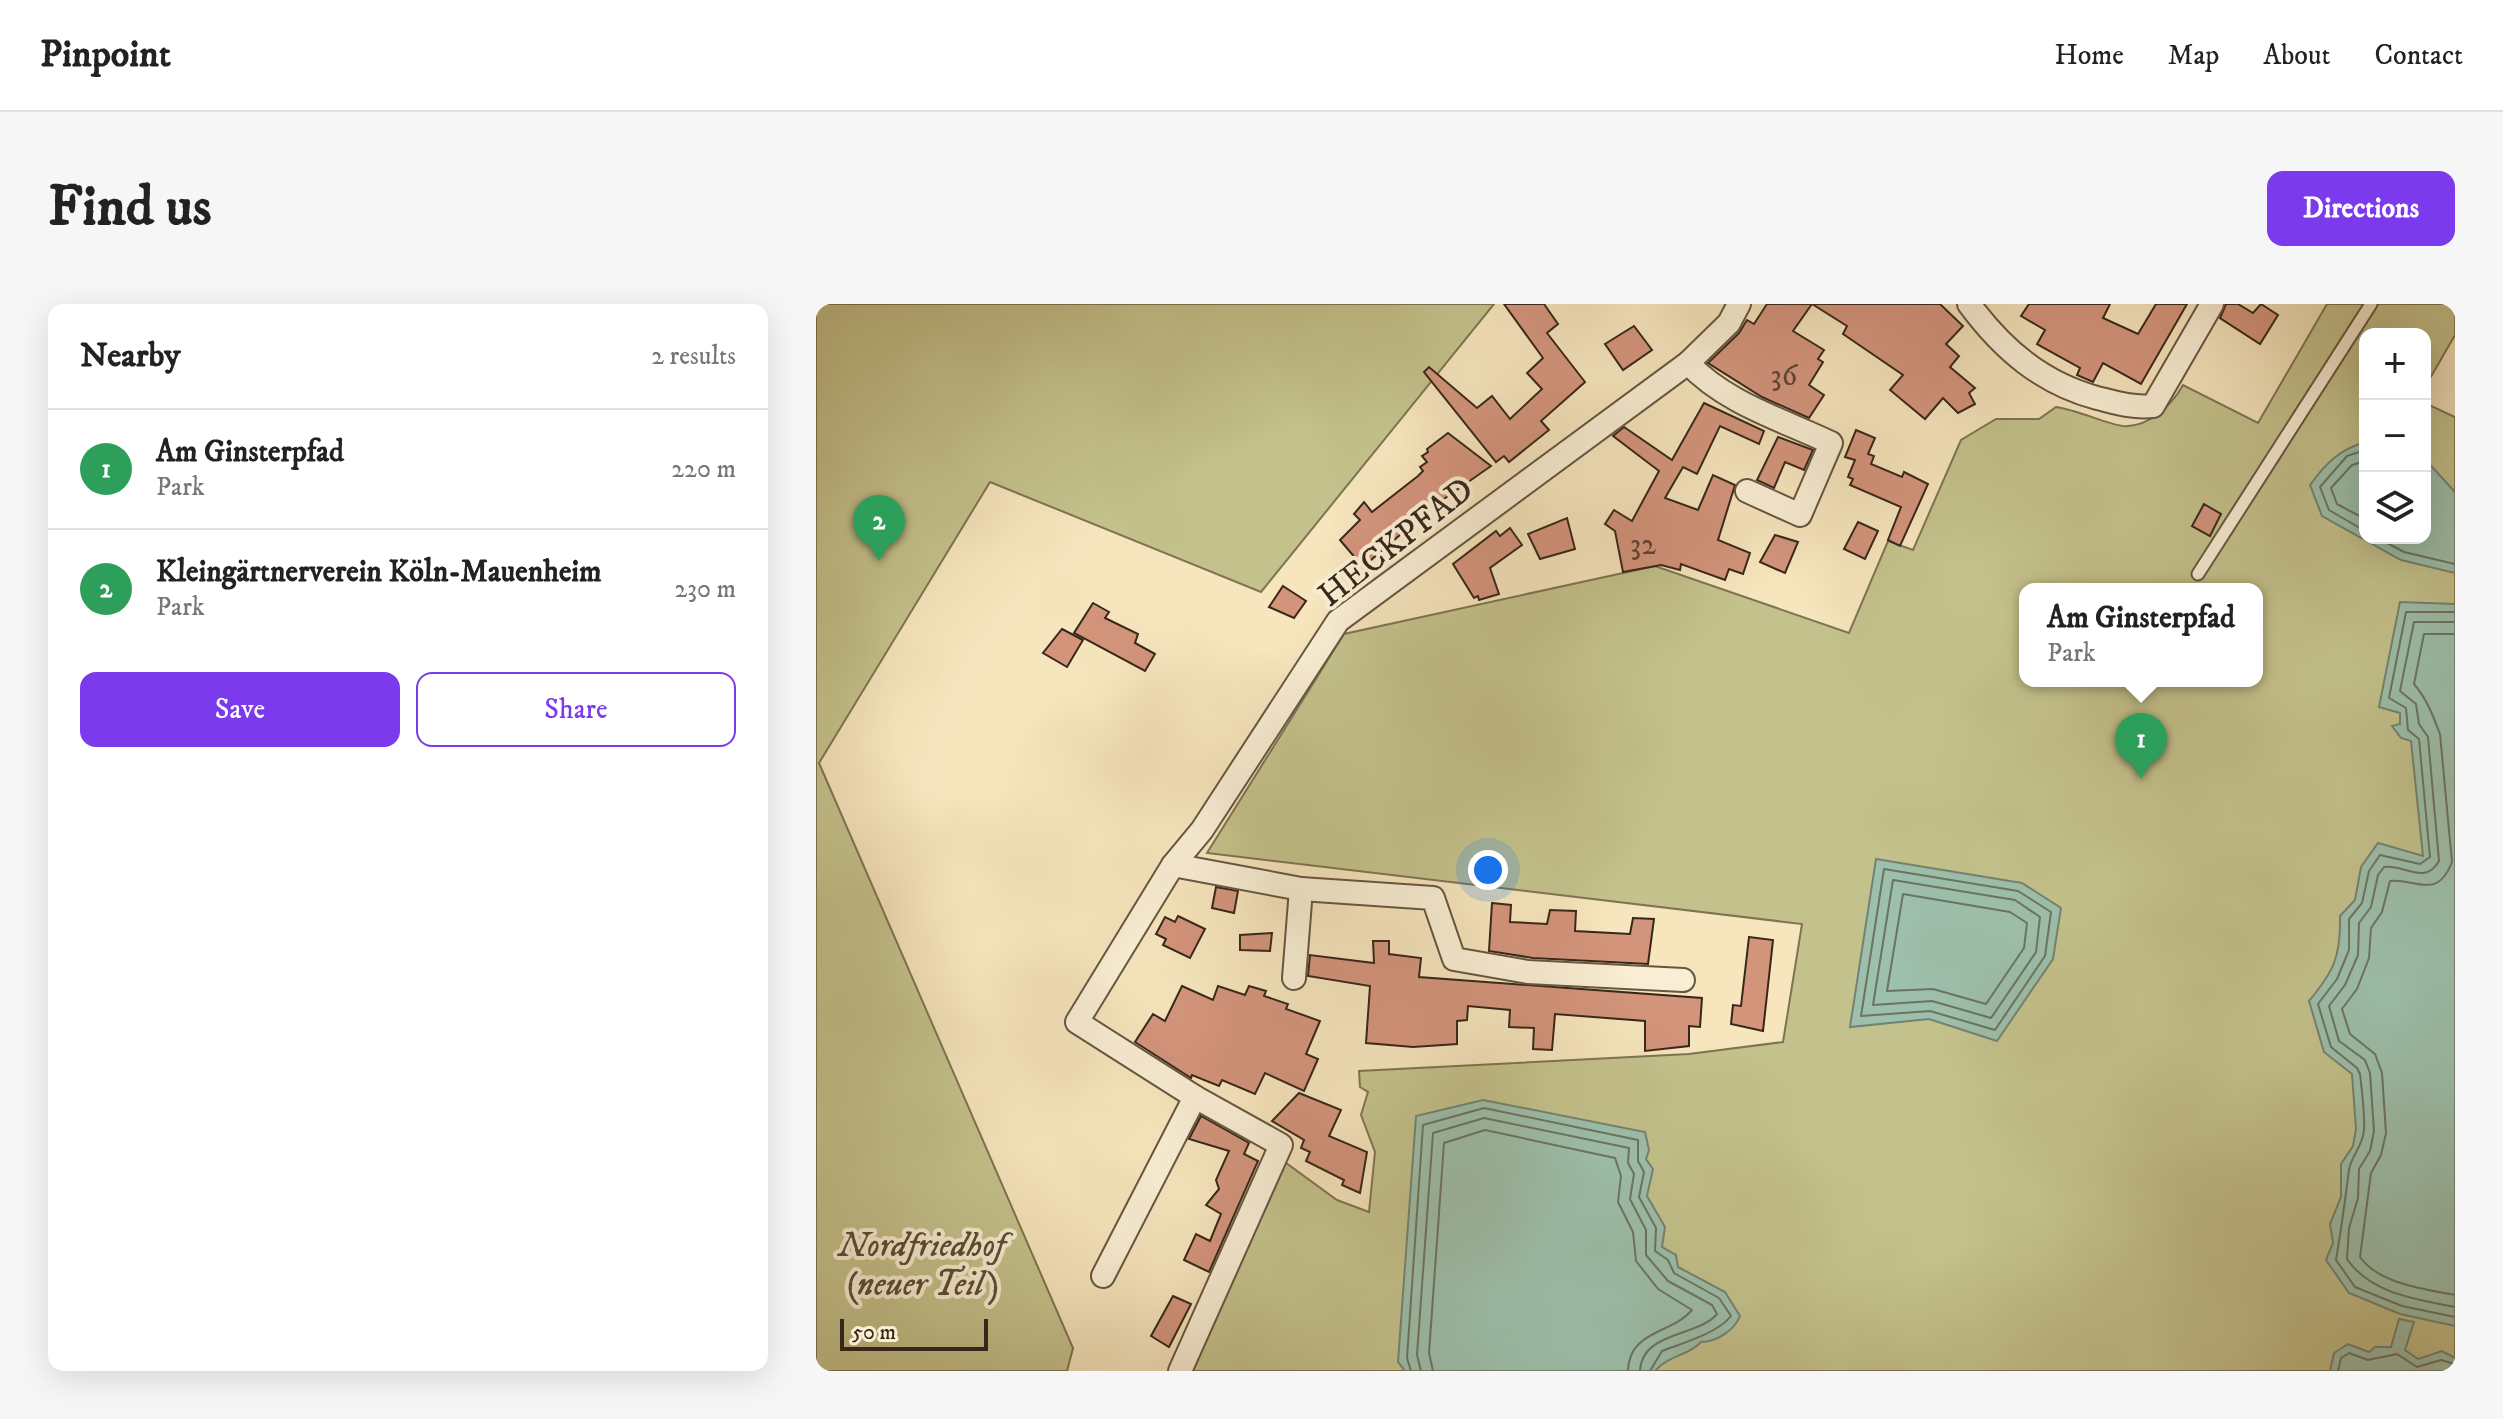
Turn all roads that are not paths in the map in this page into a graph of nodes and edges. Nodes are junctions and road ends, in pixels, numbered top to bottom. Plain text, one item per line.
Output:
1 (1739, 304) edge
2 (2212, 304) edge
3 (2371, 304) edge
4 (1980, 309) edge
5 (1688, 363) junction
6 (1747, 491) dead end
7 (2198, 574) dead end
8 (1173, 865) junction
9 (1301, 889) junction
10 (1294, 978) dead end
11 (1683, 980) dead end
12 (1195, 1097) junction
13 (1103, 1276) dead end
14 (1180, 1371) edge

1 - 5 street, HECKPFAD
2 - 4 street
3 - 7 lane
5 - 6 street
5 - 8 street, HECKPFAD
8 - 9 street
8 - 12 street, HECKPFAD
9 - 10 street
9 - 11 street
12 - 13 street
12 - 14 street, HECKPFAD

